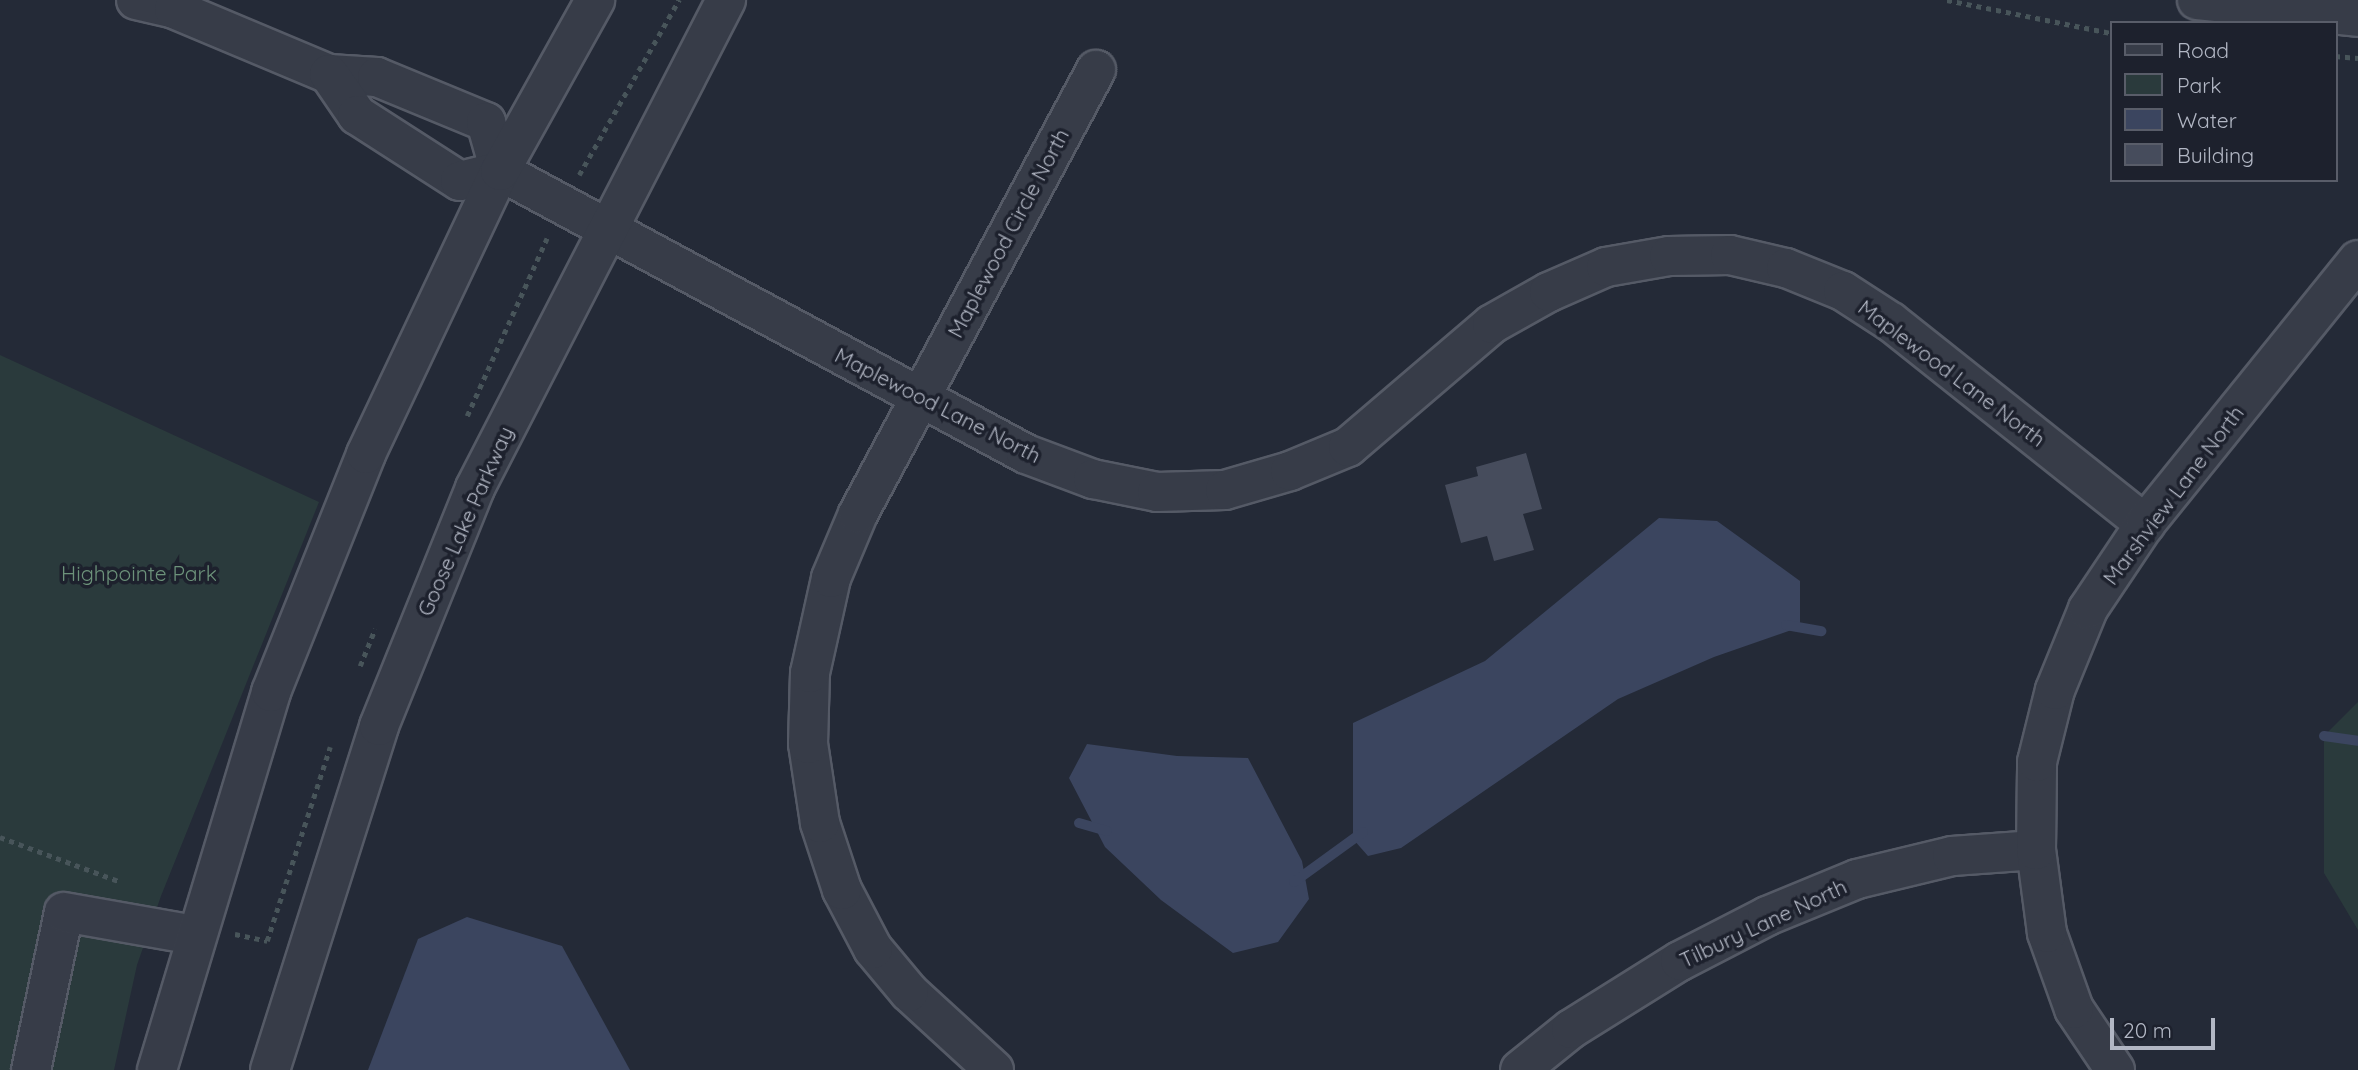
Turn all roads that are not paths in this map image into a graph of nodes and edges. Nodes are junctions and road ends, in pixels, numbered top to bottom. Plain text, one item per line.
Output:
1 (136, 0) edge
2 (595, 0) edge
3 (726, 0) edge
4 (2197, 0) edge
5 (2358, 17) edge
6 (1096, 70) dead end
7 (329, 74) junction
8 (500, 172) junction
9 (606, 228) junction
10 (2357, 258) edge
11 (920, 397) junction
12 (2145, 524) junction
13 (2036, 850) junction
14 (194, 935) junction
15 (31, 1070) edge
16 (157, 1070) edge
17 (270, 1070) edge
18 (994, 1070) edge
19 (1520, 1070) edge
20 (2115, 1070) edge

1 - 7 street
2 - 8 street
3 - 9 street, Goose Lake Parkway
4 - 5 street
6 - 11 street, Maplewood Circle North
7 - 8 street
7 - 8 street
8 - 9 street, Maplewood Lane North
8 - 14 street
9 - 11 street, Maplewood Lane North
9 - 17 street, Goose Lake Parkway
10 - 12 street, Marshview Lane North
11 - 12 street, Maplewood Lane North
11 - 18 street, Maplewood Circle North
12 - 13 street, Marshview Lane North
13 - 19 street, Tilbury Lane North
13 - 20 street, Marshview Lane North
14 - 15 street
14 - 16 street

